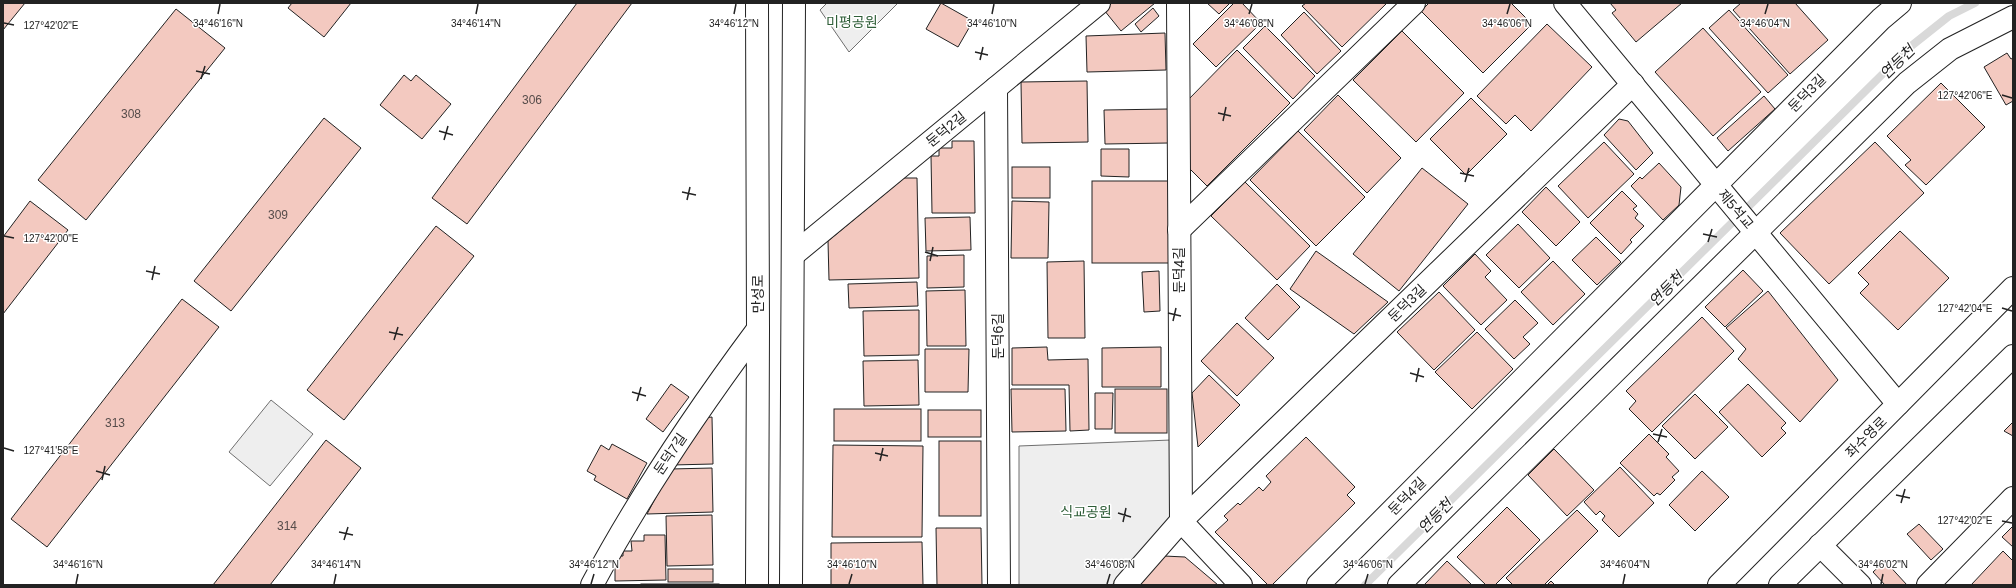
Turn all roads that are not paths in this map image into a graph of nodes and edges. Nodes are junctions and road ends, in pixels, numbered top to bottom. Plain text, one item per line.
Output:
1 (757, 3) edge
2 (794, 3) edge
3 (1099, 3) edge
4 (1178, 3) edge
5 (1414, 3) edge
6 (1565, 3) edge
7 (1900, 3) edge
8 (2013, 17) edge
9 (1633, 84) junction
10 (996, 88) junction
11 (1716, 184) junction
12 (1179, 230) junction
13 (1756, 233) junction
14 (793, 255) junction
15 (2013, 288) edge
16 (758, 329) junction
17 (2013, 356) edge
18 (1898, 404) junction
19 (1495, 407) joint
20 (2013, 498) edge
21 (1181, 521) junction
22 (1820, 545) junction
23 (592, 585) edge
24 (757, 585) edge
25 (791, 585) edge
26 (999, 585) edge
27 (1125, 585) edge
28 (1241, 585) edge
29 (1318, 585) edge
30 (1399, 585) edge
31 (1719, 585) edge
32 (1780, 585) edge
33 (1860, 585) edge
34 (1928, 585) edge

1 - 16 street, 만성로
2 - 14 street
3 - 10 street, 둔덕2길
4 - 12 street, 둔덕4길
5 - 12 street
6 - 9 street
7 - 11 street, 둔덕3길
8 - 13 street
9 - 11 street
9 - 21 street, 둔덕3길
10 - 14 street, 둔덕2길
10 - 26 street, 둔덕6길
11 - 13 street, 제5석교
11 - 19 street, 둔덕3길
12 - 21 street, 둔덕4길
13 - 18 street
13 - 30 street
14 - 25 street
15 - 18 street, 좌수영로
16 - 23 street, 둔덕7길
16 - 24 street, 만성로
17 - 22 street
18 - 31 street, 좌수영로
19 - 29 street, 둔덕4길
20 - 34 street
21 - 27 street
21 - 28 street
22 - 32 street
22 - 33 street

